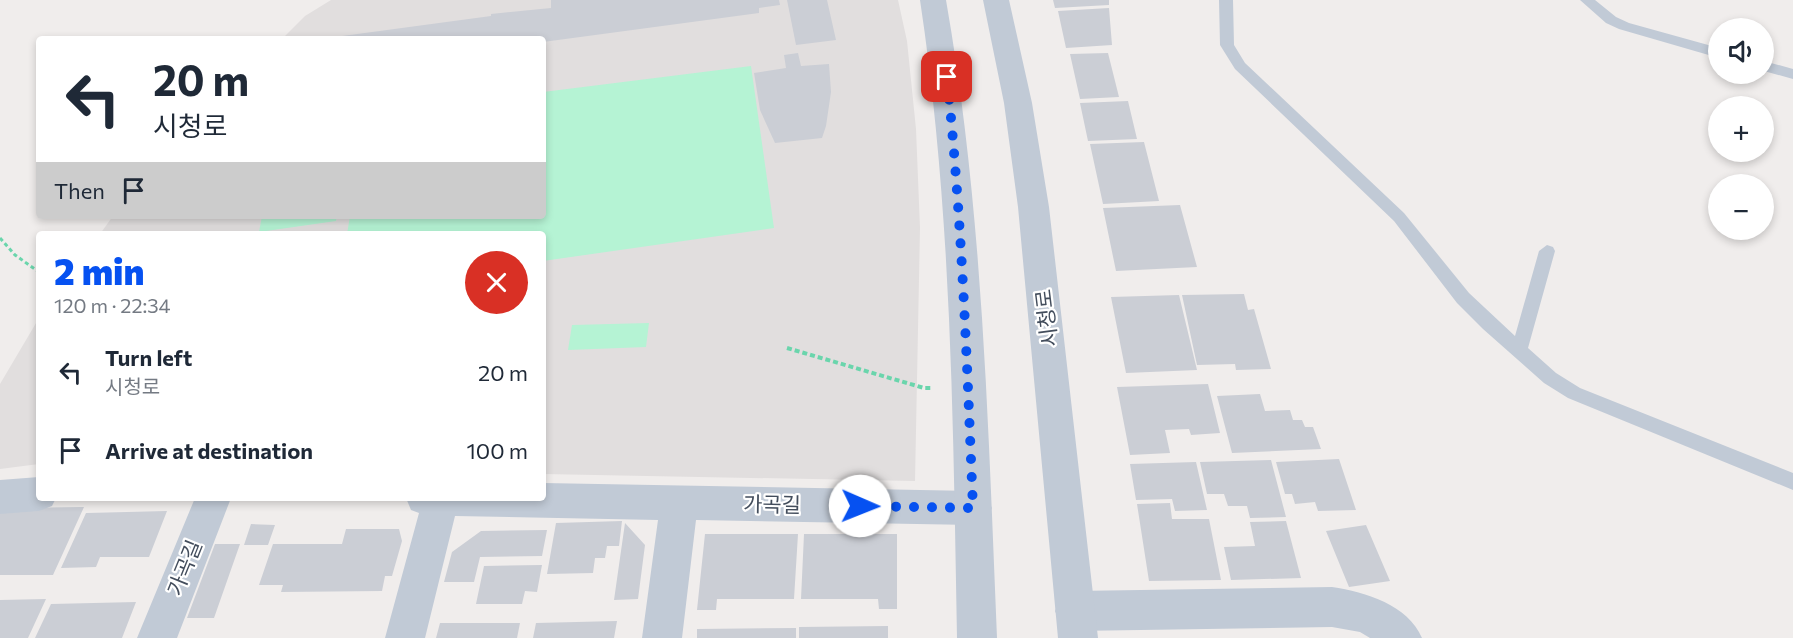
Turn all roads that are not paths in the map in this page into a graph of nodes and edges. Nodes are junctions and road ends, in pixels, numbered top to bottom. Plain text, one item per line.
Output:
1 (933, 0) edge
2 (996, 0) edge
3 (1226, 0) edge
4 (1587, 0) edge
5 (1708, 50) edge
6 (1774, 69) edge
7 (1793, 74) edge
8 (1547, 251) dead end
9 (1519, 351) junction
10 (1793, 482) edge
11 (36, 494) edge
12 (0, 497) edge
13 (212, 501) edge
14 (440, 501) edge
15 (546, 501) edge
16 (679, 504) junction
17 (973, 508) junction
18 (1077, 624) edge
19 (157, 638) edge
20 (405, 638) edge
21 (663, 638) edge
22 (977, 638) edge
23 (1402, 638) edge

1 - 17 street
2 - 18 street, 시청로
3 - 9 lane
4 - 5 lane
6 - 7 lane
8 - 9 lane
9 - 10 lane
11 - 12 street
13 - 19 street, 가곡길
14 - 20 street
15 - 16 street, 가곡길
16 - 17 street, 가곡길
16 - 21 street
17 - 22 street
18 - 23 street

